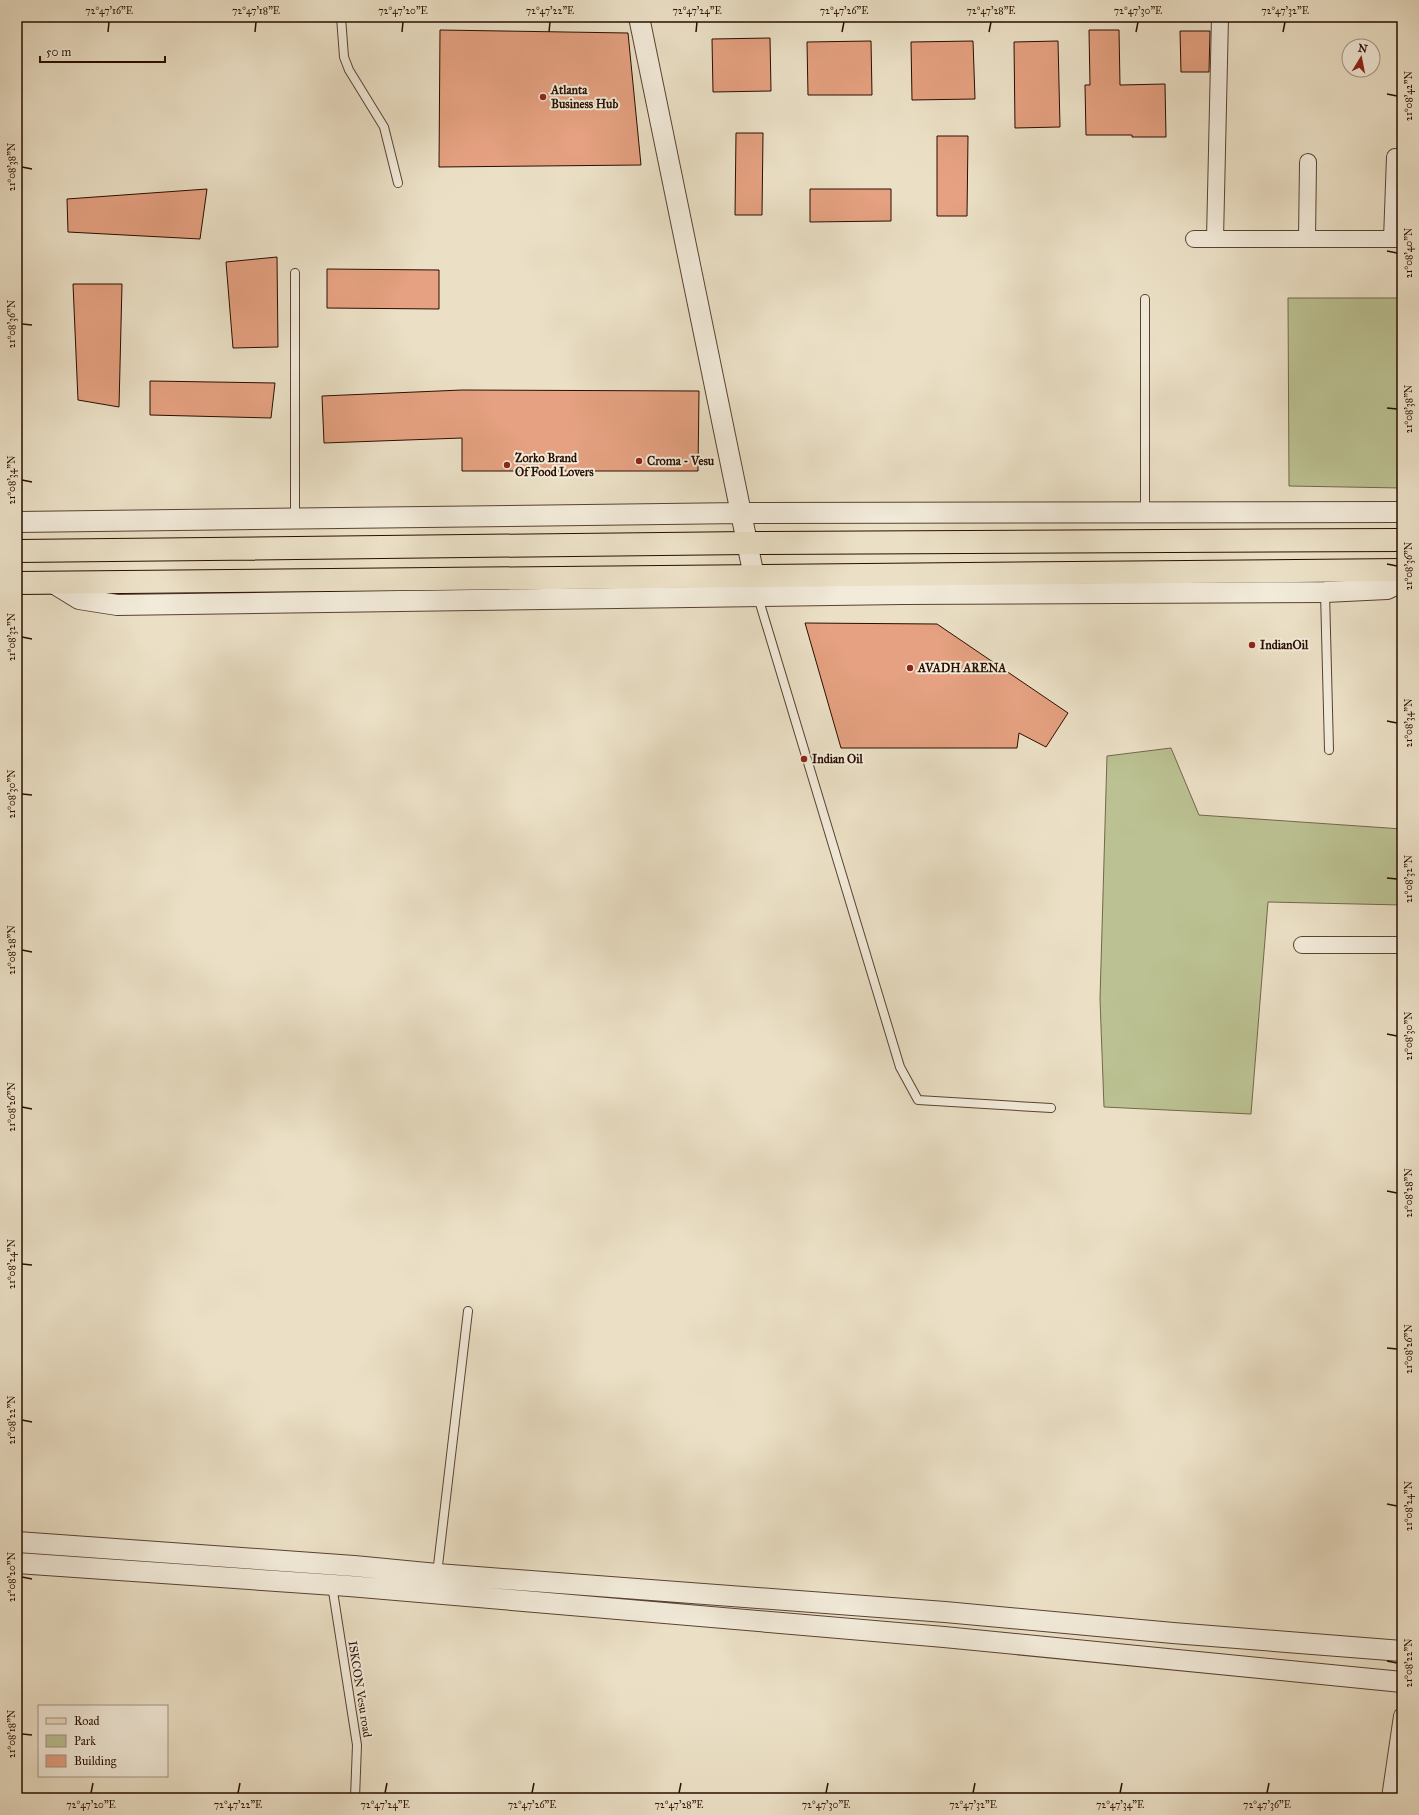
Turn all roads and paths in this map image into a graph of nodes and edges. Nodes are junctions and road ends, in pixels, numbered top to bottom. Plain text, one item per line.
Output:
1 (340, 17) edge
2 (639, 17) edge
3 (1220, 17) edge
4 (1395, 157) dead end
5 (1308, 162) dead end
6 (398, 183) dead end
7 (1194, 239) dead end
8 (1215, 239) junction
9 (1397, 239) edge
10 (1306, 240) junction
11 (295, 273) dead end
12 (1145, 299) dead end
13 (1402, 512) edge
14 (742, 513) junction
15 (1145, 514) junction
16 (295, 519) junction
17 (17, 522) edge
18 (1402, 540) edge
19 (748, 543) junction
20 (17, 551) edge
21 (1402, 570) edge
22 (1402, 582) edge
23 (17, 583) edge
24 (756, 586) junction
25 (1324, 592) junction
26 (1329, 750) dead end
27 (1302, 945) dead end
28 (1402, 945) edge
29 (1051, 1108) dead end
30 (468, 1311) dead end
31 (17, 1542) edge
32 (17, 1563) edge
33 (437, 1574) junction
34 (332, 1585) junction
35 (1402, 1651) edge
36 (1402, 1682) edge
37 (1402, 1716) edge
38 (354, 1798) edge
39 (1390, 1798) edge

1 - 6 lane
2 - 14 street
3 - 8 street
4 - 9 street
5 - 10 street
7 - 8 street
8 - 10 street
9 - 10 street
11 - 16 lane
12 - 15 lane
13 - 15 street
14 - 15 street
14 - 16 street
14 - 19 street
16 - 17 street
18 - 19 main road
19 - 20 main road
19 - 24 street
21 - 24 main road
22 - 25 street
23 - 24 main road
24 - 25 street
24 - 29 lane
25 - 26 lane
27 - 28 street
30 - 33 lane
31 - 33 street
32 - 34 street
33 - 35 street
34 - 36 street
34 - 38 lane, ISKCON Vesu road
37 - 39 street

